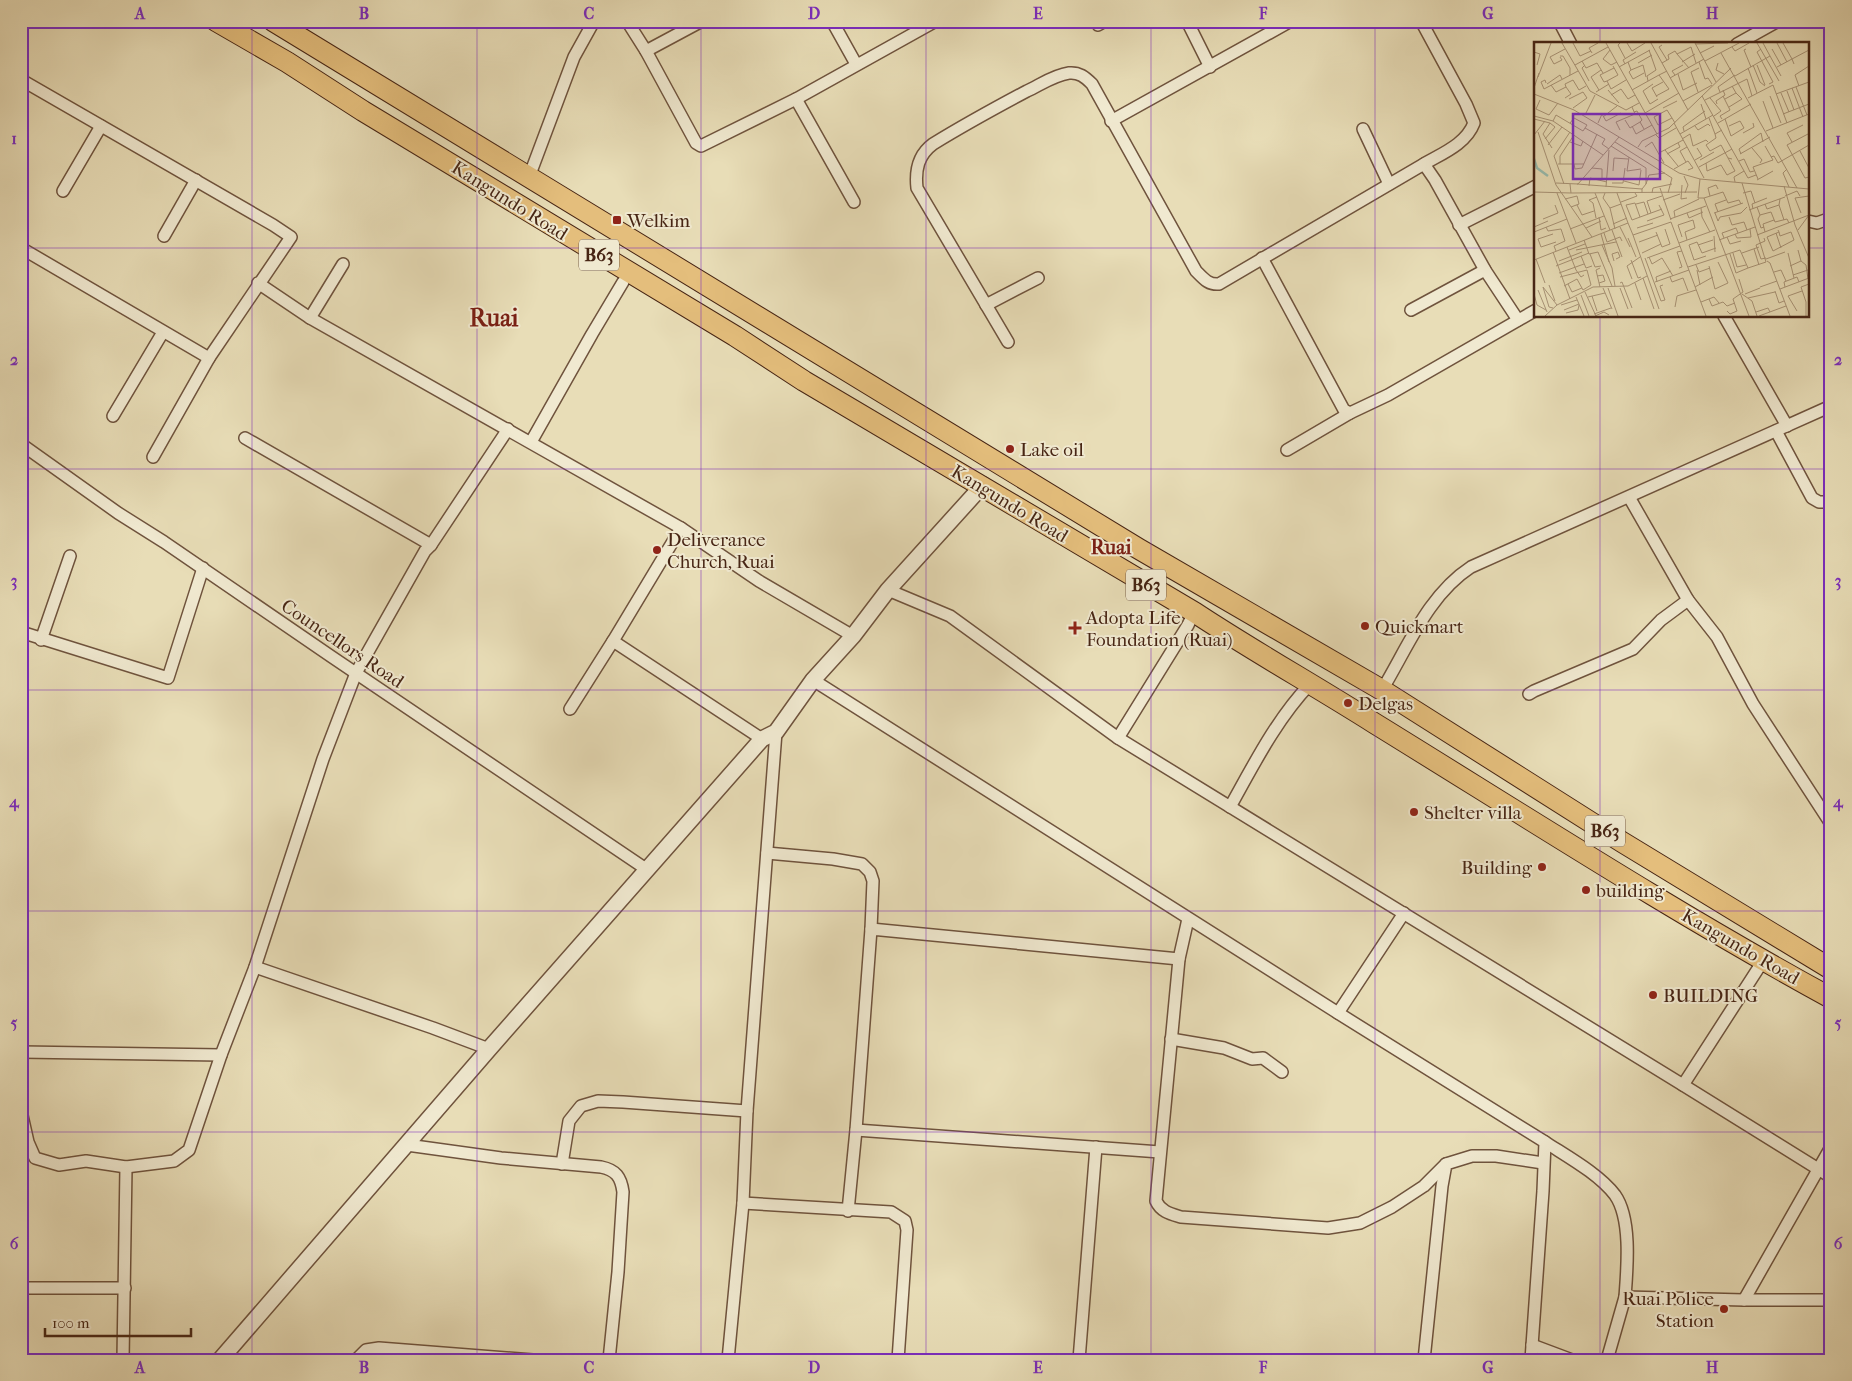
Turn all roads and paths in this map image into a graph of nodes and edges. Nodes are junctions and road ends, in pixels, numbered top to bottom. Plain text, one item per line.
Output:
1 (216, 21) edge
2 (273, 21) edge
3 (594, 21) edge
4 (627, 21) edge
5 (702, 21) edge
6 (832, 21) edge
7 (936, 21) edge
8 (1187, 21) edge
9 (1291, 21) edge
10 (1421, 21) edge
11 (1560, 21) edge
12 (1778, 21) edge
13 (1570, 42) edge
14 (1741, 42) edge
15 (646, 51) junction
16 (856, 64) junction
17 (1210, 67) junction
18 (21, 82) edge
19 (796, 99) junction
20 (1111, 121) junction
21 (101, 126) junction
22 (1363, 129) dead end
23 (1424, 164) junction
24 (529, 177) junction
25 (196, 180) junction
26 (1389, 184) junction
27 (1534, 187) edge
28 (63, 191) dead end
29 (854, 202) dead end
30 (1831, 218) edge
31 (1810, 221) edge
32 (1459, 225) junction
33 (164, 236) dead end
34 (21, 248) edge
35 (1262, 258) junction
36 (343, 264) dead end
37 (1485, 270) junction
38 (1038, 278) dead end
39 (623, 282) dead end
40 (258, 283) junction
41 (986, 305) junction
42 (1411, 310) dead end
43 (1534, 311) edge
44 (310, 318) junction
45 (1725, 318) edge
46 (1518, 320) junction
47 (163, 332) junction
48 (1008, 342) dead end
49 (209, 358) junction
50 (1831, 406) edge
51 (1350, 413) junction
52 (114, 416) dead end
53 (1782, 428) junction
54 (508, 429) junction
55 (244, 438) dead end
56 (531, 442) junction
57 (22, 446) edge
58 (1287, 450) dead end
59 (153, 457) dead end
60 (983, 485) junction
61 (1629, 497) junction
62 (1831, 502) edge
63 (681, 528) junction
64 (431, 545) junction
65 (70, 556) dead end
66 (203, 568) junction
67 (888, 590) junction
68 (1688, 600) junction
69 (1194, 612) junction
70 (21, 632) edge
71 (853, 636) junction
72 (42, 640) junction
73 (613, 641) junction
74 (1333, 661) junction
75 (356, 673) junction
76 (813, 680) junction
77 (1313, 686) junction
78 (1382, 690) junction
79 (1530, 694) dead end
80 (570, 709) dead end
81 (776, 732) junction
82 (1118, 738) junction
83 (762, 739) junction
84 (1230, 807) junction
85 (1831, 824) edge
86 (766, 853) junction
87 (646, 869) junction
88 (1404, 914) junction
89 (1188, 919) junction
90 (871, 929) junction
91 (1178, 959) junction
92 (1763, 961) junction
93 (256, 967) junction
94 (1831, 970) edge
95 (1831, 998) edge
96 (1338, 1013) junction
97 (1171, 1039) junction
98 (489, 1050) junction
99 (21, 1052) edge
100 (221, 1056) junction
101 (1282, 1072) dead end
102 (1683, 1085) junction
103 (21, 1111) edge
104 (747, 1111) junction
105 (856, 1130) junction
106 (1545, 1142) junction
107 (407, 1145) junction
108 (1096, 1147) junction
109 (1831, 1147) edge
110 (1160, 1152) junction
111 (1543, 1163) junction
112 (562, 1164) junction
113 (1446, 1164) junction
114 (126, 1167) junction
115 (1818, 1169) junction
116 (1831, 1178) edge
117 (743, 1203) junction
118 (848, 1211) junction
119 (21, 1288) edge
120 (125, 1288) junction
121 (1625, 1297) junction
122 (1744, 1300) junction
123 (1831, 1300) edge
124 (1532, 1345) junction
125 (124, 1360) edge
126 (220, 1360) edge
127 (356, 1360) edge
128 (533, 1360) edge
129 (609, 1360) edge
130 (728, 1360) edge
131 (898, 1360) edge
132 (1078, 1360) edge
133 (1424, 1360) edge
134 (1531, 1360) edge
135 (1572, 1360) edge
136 (1607, 1360) edge

1 - 60 highway, Kangundo Road / B63
2 - 24 highway, Kangundo Road / B63
3 - 24 street
4 - 15 street
5 - 15 street
6 - 16 street
7 - 16 street
8 - 17 street
9 - 17 street
10 - 23 street
11 - 13 street
12 - 14 street
15 - 19 street
16 - 19 street
17 - 20 street
18 - 21 street
19 - 29 street
20 - 35 street
20 - 41 street
21 - 25 street
21 - 28 street
22 - 26 street
23 - 26 street
23 - 32 street
24 - 74 highway, Kangundo Road / B63
25 - 33 street
25 - 40 street
26 - 35 street
27 - 32 street
30 - 31 street
32 - 37 street
34 - 47 street
35 - 51 street
36 - 44 street
37 - 42 street
37 - 46 street
38 - 41 street
39 - 56 street
40 - 44 street
40 - 49 street
41 - 48 street
43 - 46 street
44 - 54 street
45 - 53 street
46 - 51 street
47 - 49 street
47 - 52 street
49 - 59 street
50 - 53 street
51 - 58 street
53 - 61 street
53 - 62 street
54 - 56 street
54 - 64 street
55 - 64 street
56 - 63 street
57 - 66 street, Councellors Road
60 - 67 street
60 - 69 highway, Kangundo Road / B63
61 - 68 street
61 - 78 street
63 - 71 street
63 - 73 street
64 - 75 street
65 - 72 street
66 - 72 street
66 - 75 street, Councellors Road
67 - 71 street
67 - 82 street
68 - 79 street
68 - 85 street
69 - 77 highway, Kangundo Road / B63
69 - 82 street
70 - 72 street
71 - 76 street
73 - 80 street
73 - 83 street
74 - 77 highway
74 - 78 highway, Kangundo Road / B63
75 - 87 street, Councellors Road
75 - 93 street
76 - 81 street
76 - 89 street
77 - 84 street
77 - 92 highway, Kangundo Road / B63
78 - 94 highway, Kangundo Road / B63
81 - 83 street
81 - 86 street
82 - 84 street
83 - 87 street
84 - 88 street
86 - 90 street
86 - 104 street
87 - 98 street
88 - 96 street
88 - 102 street
89 - 91 street
89 - 96 street
90 - 91 street
90 - 105 street
91 - 97 street
92 - 95 highway, Kangundo Road / B63
92 - 102 street
93 - 98 street
93 - 100 street
96 - 106 street
97 - 101 street
97 - 110 street
98 - 107 street
99 - 100 street
100 - 114 street
102 - 115 street
103 - 114 street
104 - 112 street
104 - 117 street
105 - 108 street
105 - 118 street
106 - 111 street
106 - 121 street
107 - 112 street
107 - 126 street
108 - 110 street
108 - 132 street
109 - 115 street
110 - 113 street
111 - 113 street
111 - 124 street
112 - 129 street
113 - 133 street
114 - 120 street
115 - 116 street
115 - 122 street
117 - 118 street
117 - 130 street
118 - 131 street
119 - 120 street
120 - 125 street
121 - 122 street
121 - 136 street
122 - 123 street
124 - 134 street
124 - 135 street
127 - 128 street

